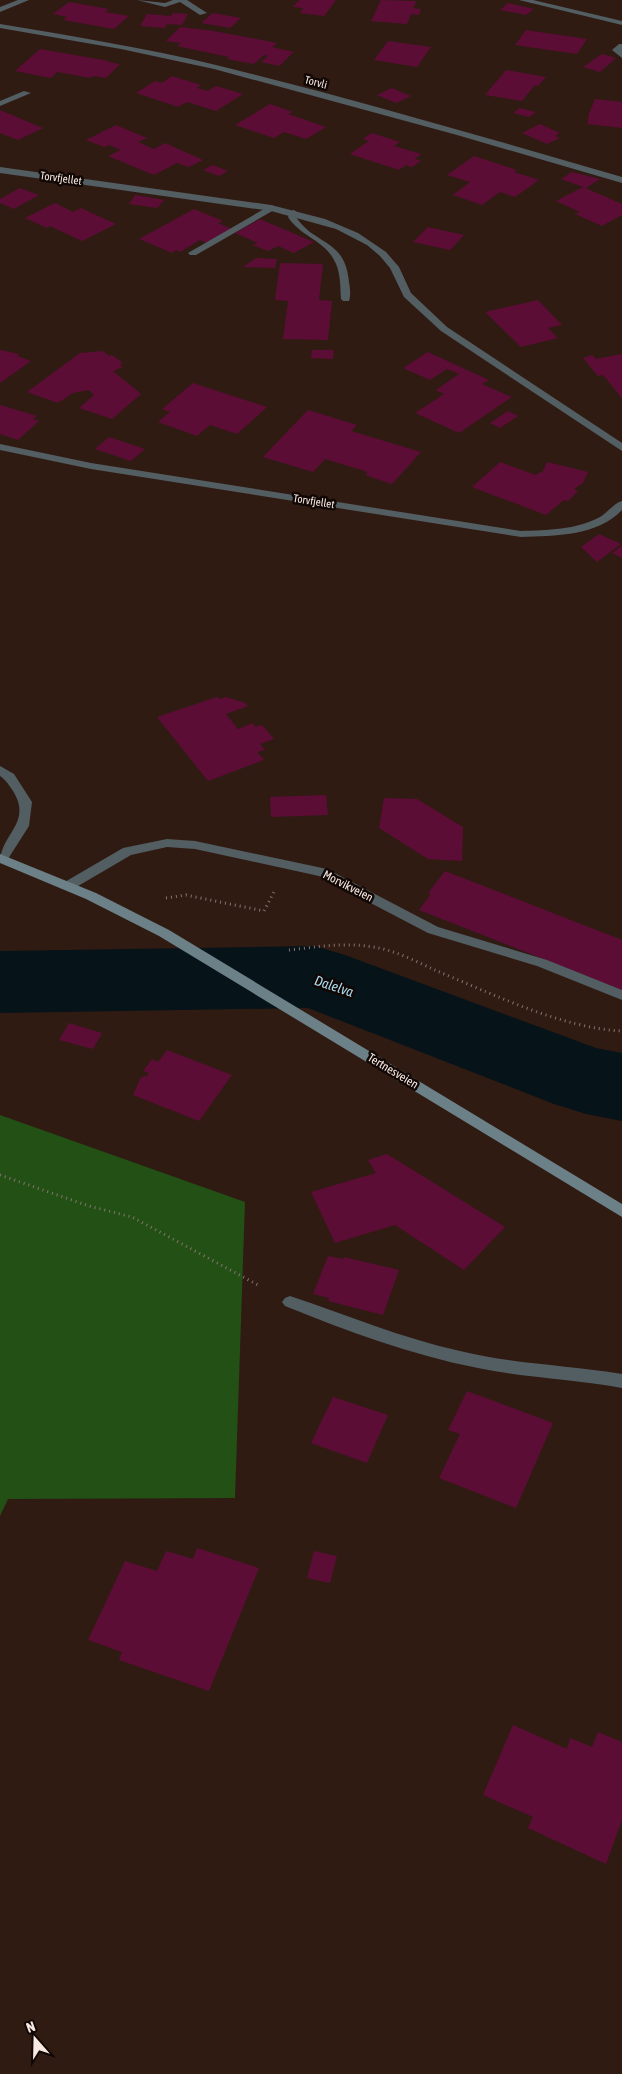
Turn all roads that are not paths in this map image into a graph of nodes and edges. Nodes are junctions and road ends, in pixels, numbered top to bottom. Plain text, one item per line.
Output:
1 (25, 0) edge
2 (140, 0) edge
3 (178, 0) edge
4 (182, 0) edge
5 (523, 0) edge
6 (0, 10) edge
7 (203, 13) dead end
8 (622, 22) edge
9 (0, 26) edge
10 (622, 46) edge
11 (622, 56) edge
12 (27, 93) dead end
13 (0, 104) edge
14 (0, 170) edge
15 (622, 180) edge
16 (271, 208) junction
17 (294, 213) junction
18 (193, 253) dead end
19 (346, 299) dead end
20 (0, 447) edge
21 (622, 448) edge
22 (622, 504) edge
23 (0, 770) edge
24 (1, 858) edge
25 (68, 886) junction
26 (622, 995) edge
27 (622, 1211) edge
28 (290, 1302) road end
29 (622, 1381) edge

1 - 6 street
2 - 3 street
4 - 7 street
5 - 8 street
9 - 15 street, Torvli
10 - 11 street
12 - 13 street
14 - 16 street, Torvfjellet
16 - 17 street, Torvfjellet
16 - 18 street
17 - 19 street
17 - 21 street, Torvfjellet
20 - 22 street, Torvfjellet
23 - 24 street
24 - 25 main road
25 - 26 street, Morvikveien
25 - 27 main road, Tertnesveien
28 - 29 street

